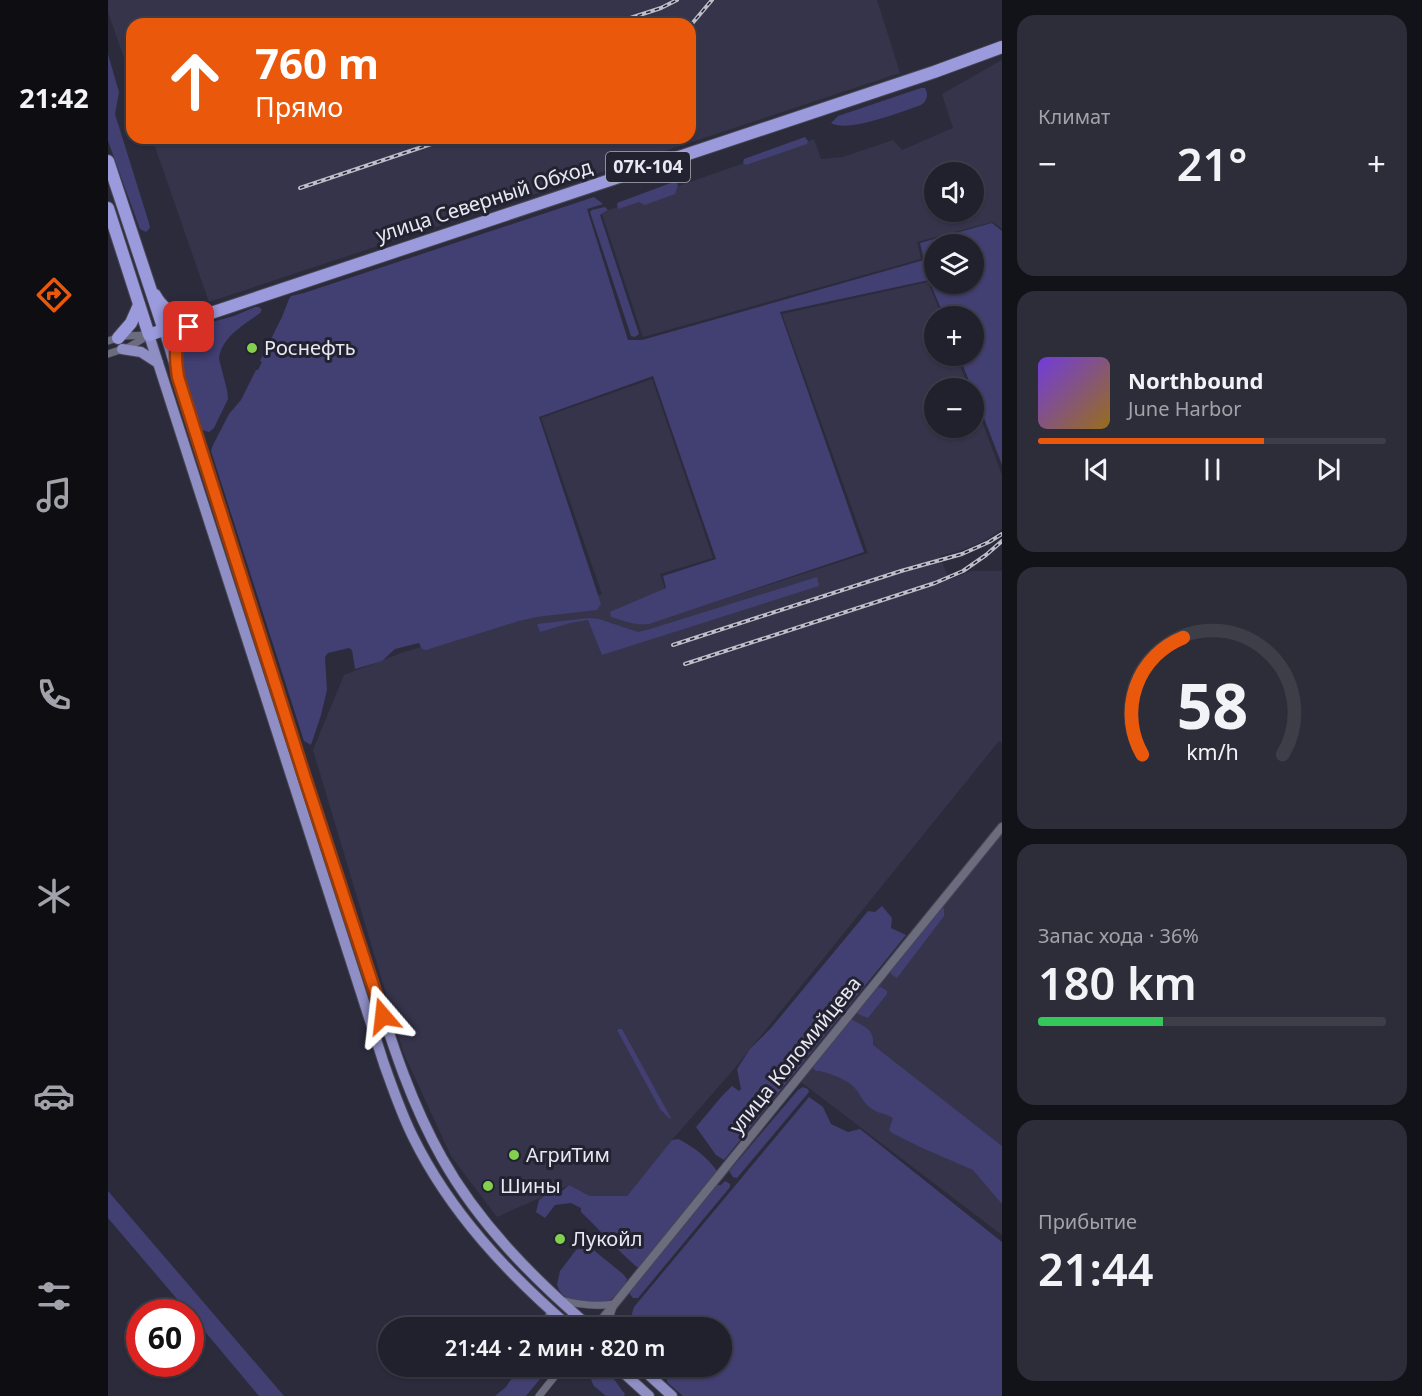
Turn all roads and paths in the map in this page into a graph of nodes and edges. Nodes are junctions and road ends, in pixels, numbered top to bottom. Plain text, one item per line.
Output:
1 (1002, 46) edge
2 (108, 161) edge
3 (108, 208) edge
4 (144, 272) junction
5 (139, 304) junction
6 (208, 314) junction
7 (164, 330) junction
8 (149, 335) junction
9 (116, 343) edge
10 (108, 354) edge
11 (158, 363) junction
12 (178, 377) junction
13 (1002, 827) edge
14 (528, 1290) junction
15 (557, 1299) junction
16 (614, 1304) junction
17 (550, 1317) edge
18 (559, 1317) edge
19 (579, 1317) edge
20 (603, 1317) edge
21 (610, 1317) edge
22 (555, 1377) edge
23 (628, 1377) edge
24 (651, 1377) edge
25 (539, 1396) edge
26 (649, 1396) edge
27 (672, 1396) edge

1 - 6 highway, улица Северный Обход / 07К-104
2 - 4 highway
3 - 5 highway
4 - 6 highway
4 - 7 highway
5 - 8 highway
5 - 9 highway
6 - 7 highway, улица Северный Обход / 07К-104
6 - 12 highway
7 - 8 highway, улица Северный Обход
7 - 12 main road
8 - 9 street
8 - 9 street
8 - 11 main road
9 - 10 street
9 - 11 main road
11 - 14 main road
12 - 15 main road
13 - 16 street, улица Коломийцева
14 - 17 street
14 - 18 main road
15 - 16 street
15 - 19 main road
16 - 20 street, улица Коломийцева
16 - 21 street, улица Коломийцева
22 - 25 street
23 - 26 main road
24 - 27 main road

